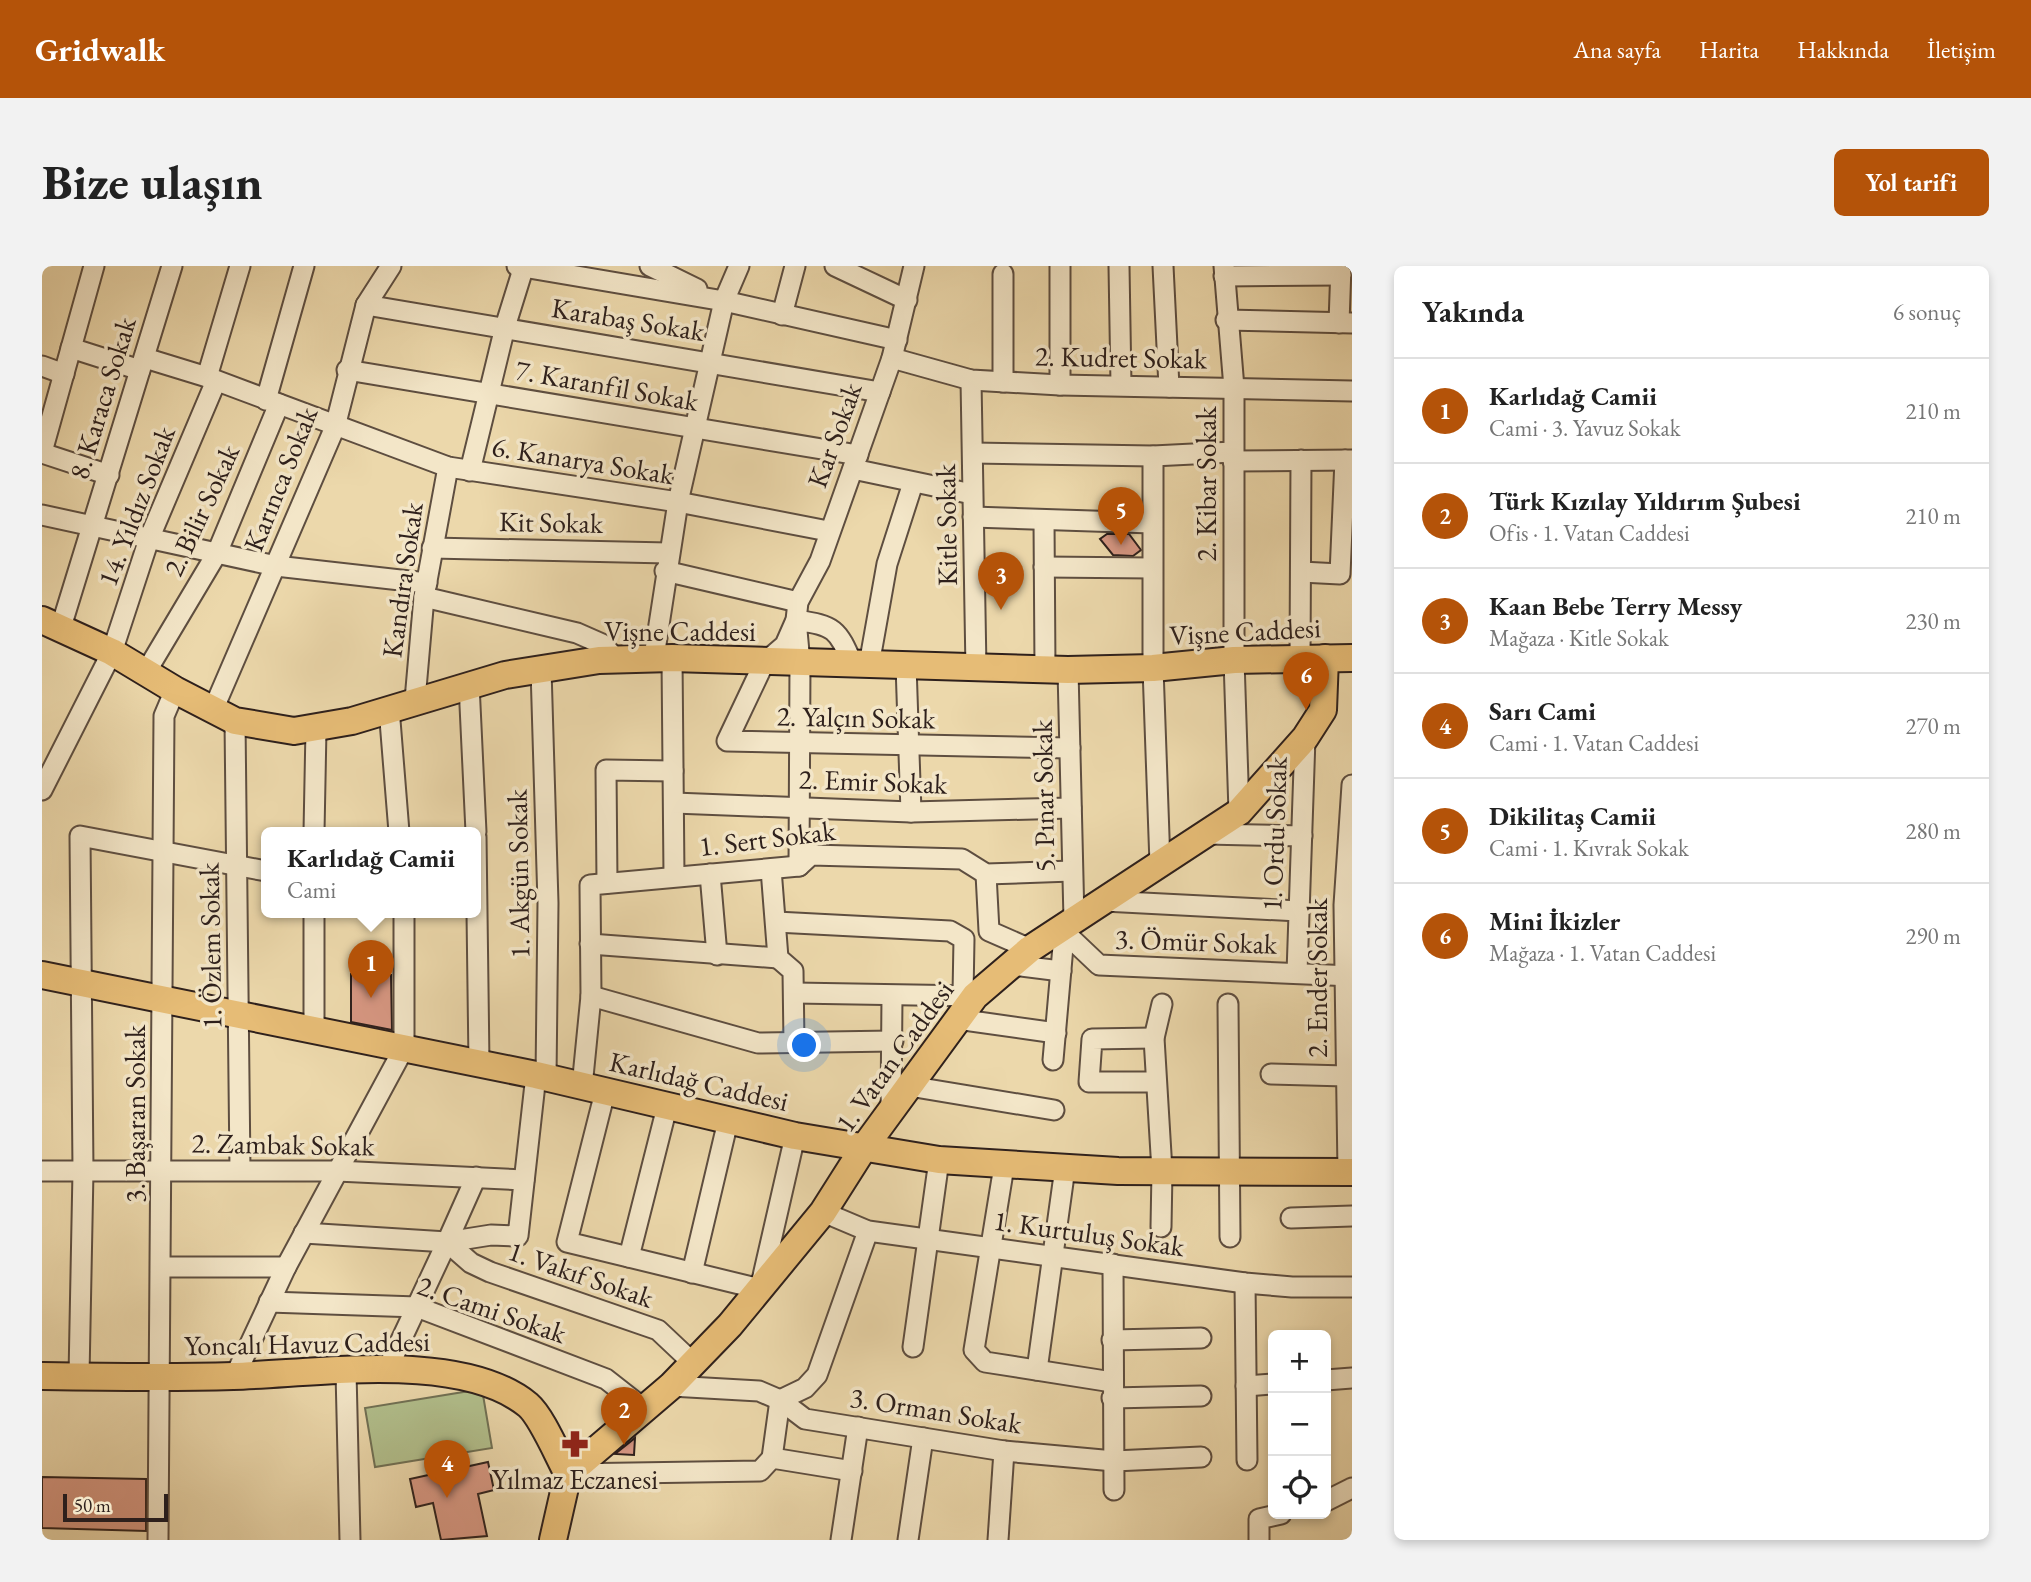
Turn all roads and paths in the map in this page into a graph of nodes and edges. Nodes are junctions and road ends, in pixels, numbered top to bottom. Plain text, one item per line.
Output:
1 (94, 266) edge
2 (172, 266) edge
3 (240, 266) edge
4 (304, 266) edge
5 (391, 266) edge
6 (522, 266) edge
7 (795, 266) edge
8 (835, 266) edge
9 (914, 266) edge
10 (1060, 266) edge
11 (1119, 266) edge
12 (1163, 266) edge
13 (737, 267) edge
14 (1224, 271) edge
15 (1341, 271) edge
16 (1003, 274) dead end
17 (662, 275) edge
18 (907, 300) junction
19 (724, 301) junction
20 (366, 305) junction
21 (782, 315) junction
22 (1226, 320) junction
23 (1345, 323) edge
24 (505, 327) junction
25 (71, 348) junction
26 (894, 349) junction
27 (709, 361) junction
28 (142, 364) junction
29 (42, 366) edge
30 (347, 370) junction
31 (64, 374) junction
32 (212, 379) junction
33 (971, 380) junction
34 (1003, 382) junction
35 (1060, 385) junction
36 (1121, 386) junction
37 (1168, 387) junction
38 (1234, 388) junction
39 (1352, 391) edge
40 (880, 392) junction
41 (489, 393) junction
42 (272, 402) junction
43 (335, 427) junction
44 (695, 429) junction
45 (42, 452) edge
46 (973, 453) junction
47 (1153, 456) junction
48 (1233, 456) junction
49 (1301, 460) junction
50 (1349, 460) edge
51 (855, 462) junction
52 (448, 467) junction
53 (470, 471) junction
54 (109, 475) junction
55 (914, 483) junction
56 (972, 494) junction
57 (678, 502) junction
58 (42, 515) edge
59 (972, 517) junction
60 (1044, 520) junction
61 (1152, 523) junction
62 (91, 527) junction
63 (828, 531) junction
64 (149, 539) junction
65 (432, 548) junction
66 (217, 554) junction
67 (667, 562) junction
68 (276, 566) junction
69 (1044, 567) junction
70 (1152, 568) junction
71 (1301, 572) junction
72 (425, 590) junction
73 (797, 611) junction
74 (48, 626) edge
75 (113, 652) junction
76 (663, 657) junction
77 (1352, 658) edge
78 (616, 659) junction
79 (1312, 659) junction
80 (1234, 660) junction
81 (764, 663) junction
82 (800, 663) junction
83 (861, 665) junction
84 (906, 665) junction
85 (1153, 668) junction
86 (541, 669) junction
87 (976, 669) junction
88 (1056, 670) junction
89 (146, 671) junction
90 (469, 684) junction
91 (175, 690) junction
92 (415, 700) junction
93 (389, 708) junction
94 (224, 716) junction
95 (316, 729) junction
96 (1305, 738) junction
97 (800, 744) junction
98 (909, 747) junction
99 (1070, 748) junction
100 (673, 771) junction
101 (1352, 785) edge
102 (42, 790) edge
103 (674, 803) junction
104 (798, 807) junction
105 (1071, 808) junction
106 (1238, 811) junction
107 (911, 812) junction
108 (314, 827) edge
109 (399, 827) edge
110 (476, 827) edge
111 (1206, 834) junction
112 (1302, 836) junction
113 (162, 851) junction
114 (1160, 864) junction
115 (237, 866) junction
116 (799, 866) junction
117 (771, 869) junction
118 (261, 870) edge
119 (1072, 871) junction
120 (710, 873) junction
121 (986, 873) junction
122 (674, 876) junction
123 (599, 884) junction
124 (1104, 901) junction
125 (1299, 911) junction
126 (314, 918) edge
127 (404, 918) edge
128 (477, 918) edge
129 (776, 922) junction
130 (1066, 928) junction
131 (590, 944) junction
132 (717, 955) junction
133 (1021, 957) junction
134 (778, 958) junction
135 (1061, 971) junction
136 (1297, 973) junction
137 (42, 975) edge
138 (1348, 976) edge
139 (82, 983) junction
140 (795, 993) junction
141 (591, 996) junction
142 (892, 996) junction
143 (162, 998) junction
144 (965, 1003) junction
145 (1163, 1004) dead end
146 (1228, 1004) dead end
147 (239, 1014) junction
148 (314, 1029) junction
149 (1056, 1033) junction
150 (1154, 1038) junction
151 (893, 1041) junction
152 (794, 1043) junction
153 (404, 1048) junction
154 (1053, 1060) dead end
155 (479, 1063) junction
156 (1271, 1074) dead end
157 (541, 1076) junction
158 (1155, 1082) junction
159 (1348, 1083) edge
160 (909, 1086) junction
161 (594, 1090) junction
162 (667, 1107) junction
163 (1054, 1110) dead end
164 (891, 1111) junction
165 (728, 1121) junction
166 (795, 1136) junction
167 (863, 1149) junction
168 (939, 1160) junction
169 (1004, 1166) junction
170 (1065, 1168) junction
171 (240, 1170) junction
172 (42, 1171) edge
173 (83, 1171) junction
174 (163, 1171) junction
175 (337, 1171) junction
176 (1163, 1171) junction
177 (1229, 1171) junction
178 (1350, 1172) edge
179 (476, 1177) junction
180 (524, 1180) junction
181 (823, 1212) junction
182 (1352, 1216) edge
183 (1290, 1218) dead end
184 (1161, 1227) dead end
185 (868, 1231) junction
186 (304, 1233) junction
187 (1230, 1237) dead end
188 (928, 1240) junction
189 (447, 1242) junction
190 (991, 1248) junction
191 (1053, 1256) junction
192 (629, 1257) junction
193 (1113, 1264) junction
194 (162, 1267) junction
195 (286, 1267) junction
196 (692, 1273) junction
197 (1245, 1283) junction
198 (1352, 1287) edge
199 (760, 1289) junction
200 (270, 1302) junction
201 (417, 1307) junction
202 (1201, 1338) dead end
203 (1112, 1340) junction
204 (914, 1347) dead end
205 (693, 1363) junction
206 (387, 1370) junction
207 (1037, 1370) junction
208 (346, 1371) junction
209 (42, 1376) edge
210 (79, 1376) junction
211 (235, 1376) junction
212 (161, 1377) junction
213 (1352, 1378) edge
214 (1331, 1380) edge
215 (1268, 1384) edge
216 (671, 1386) junction
217 (1246, 1386) junction
218 (1112, 1390) junction
219 (1201, 1395) dead end
220 (780, 1400) junction
221 (643, 1408) junction
222 (858, 1427) junction
223 (923, 1438) junction
224 (1004, 1451) junction
225 (1201, 1457) dead end
226 (772, 1458) junction
227 (1247, 1460) dead end
228 (1114, 1461) junction
229 (852, 1471) junction
230 (568, 1474) junction
231 (1352, 1488) edge
232 (1114, 1490) dead end
233 (1331, 1498) edge
234 (1268, 1517) edge
235 (158, 1540) edge
236 (350, 1540) edge
237 (553, 1540) edge
238 (841, 1540) edge
239 (908, 1540) edge
240 (998, 1540) edge
241 (1259, 1540) edge

1 - 25 street
2 - 28 street, 8. Karaca Sokak
3 - 32 street, 14. Yıldız Sokak
4 - 42 street, 2. Bilir Sokak
5 - 20 street, Karınca Sokak
6 - 17 street, 2. Kudret Sokak
6 - 24 street
7 - 21 street
8 - 18 street
9 - 18 street, Kar Sokak
10 - 35 street
11 - 36 street
12 - 37 street
13 - 19 street
14 - 15 street
14 - 22 street, 2. Kibar Sokak
15 - 23 street
16 - 34 street
17 - 19 street, 2. Kudret Sokak
18 - 26 street, Kar Sokak
19 - 21 street, 2. Kudret Sokak
19 - 27 street
20 - 24 street, Karabaş Sokak
20 - 30 street, Karınca Sokak
21 - 26 street, 2. Kudret Sokak
22 - 23 street
22 - 38 street, 2. Kibar Sokak
24 - 27 street, Karabaş Sokak
24 - 41 street
25 - 28 street, 6. Kanarya Sokak
25 - 31 street
26 - 33 street, 2. Kudret Sokak
26 - 40 street, Kar Sokak
27 - 40 street, Karabaş Sokak
27 - 44 street
28 - 32 street, 6. Kanarya Sokak
28 - 54 street, 8. Karaca Sokak
29 - 31 street
30 - 41 street, 7. Karanfil Sokak
30 - 43 street, Karınca Sokak
31 - 45 street
32 - 42 street, 6. Kanarya Sokak
32 - 64 street, 14. Yıldız Sokak
33 - 34 street, 2. Kudret Sokak
33 - 46 street, Kitle Sokak
34 - 35 street, 2. Kudret Sokak
35 - 36 street, 2. Kudret Sokak
36 - 37 street, 2. Kudret Sokak
37 - 38 street, 2. Kudret Sokak
38 - 39 street, 2. Kudret Sokak
38 - 48 street, 2. Kibar Sokak
40 - 51 street, Kar Sokak
41 - 44 street, 7. Karanfil Sokak
41 - 53 street
42 - 43 street, 6. Kanarya Sokak
42 - 66 street, 2. Bilir Sokak
43 - 52 street, 6. Kanarya Sokak
43 - 68 street, Karınca Sokak
44 - 51 street, 7. Karanfil Sokak
44 - 57 street
45 - 54 street
46 - 47 street
46 - 56 street, Kitle Sokak
47 - 48 street
47 - 61 street
48 - 49 street
48 - 80 street, 2. Kibar Sokak
49 - 50 street
49 - 71 street
50 - 71 street
51 - 55 street, 7. Karanfil Sokak
51 - 63 street, Kar Sokak
52 - 53 street, 6. Kanarya Sokak
52 - 65 street, Kandıra Sokak
53 - 57 street, 6. Kanarya Sokak
54 - 62 street, 8. Karaca Sokak
55 - 56 street, 7. Karanfil Sokak
55 - 83 street
56 - 59 street, Kitle Sokak
57 - 63 street, 6. Kanarya Sokak
57 - 67 street
58 - 62 street
59 - 60 street
59 - 87 street, Kitle Sokak
60 - 61 street
60 - 69 street, 5. Pınar Sokak
61 - 70 street
62 - 64 street
62 - 74 street, 8. Karaca Sokak
63 - 73 street, Kar Sokak
64 - 66 street
64 - 75 street, 14. Yıldız Sokak
65 - 67 street, Kit Sokak
65 - 72 street, Kandıra Sokak
66 - 68 street
66 - 89 street, 2. Bilir Sokak
67 - 73 street, Kit Sokak
67 - 76 street
68 - 72 street
68 - 94 street, Karınca Sokak
69 - 70 street
69 - 88 street, 5. Pınar Sokak
70 - 85 street
71 - 79 street
72 - 78 street
72 - 92 street, Kandıra Sokak
73 - 81 street, Kar Sokak
73 - 82 street
73 - 83 street, Kit Sokak
74 - 75 main road, Vişne Caddesi
75 - 89 main road, Vişne Caddesi
75 - 102 street, 14. Yıldız Sokak
76 - 78 main road, Vişne Caddesi
76 - 81 main road, Vişne Caddesi
76 - 100 street
77 - 79 main road, Vişne Caddesi
78 - 86 main road, Vişne Caddesi
79 - 80 main road, Vişne Caddesi
79 - 96 main road, 1. Vatan Caddesi
80 - 85 main road, Vişne Caddesi
80 - 106 street, 2. Kibar Sokak
81 - 82 main road, Vişne Caddesi
81 - 97 street, 2. Yalçın Sokak
82 - 83 main road, Vişne Caddesi
82 - 97 street
83 - 84 main road, Vişne Caddesi
84 - 87 main road, Vişne Caddesi
84 - 98 street
85 - 88 main road, Vişne Caddesi
85 - 114 street
86 - 90 main road, Vişne Caddesi
86 - 157 street, 1. Akgün Sokak
87 - 88 main road, Vişne Caddesi
88 - 99 street, 5. Pınar Sokak
89 - 91 main road, Vişne Caddesi
90 - 92 main road, Vişne Caddesi
90 - 110 street
91 - 94 main road, Vişne Caddesi
91 - 113 street, 3. Başaran Sokak
92 - 93 main road, Vişne Caddesi
93 - 95 main road, Vişne Caddesi
93 - 109 street
94 - 95 main road, Vişne Caddesi
94 - 115 street, 1. Özlem Sokak
95 - 108 street
96 - 106 main road, 1. Vatan Caddesi
96 - 112 street, 1. Ordu Sokak
97 - 98 street, 2. Yalçın Sokak
97 - 104 street
98 - 99 street, 2. Yalçın Sokak
98 - 107 street
99 - 105 street, 5. Pınar Sokak
100 - 103 street
100 - 123 street
101 - 138 street, 2. Ender Sokak
103 - 104 street, 2. Emir Sokak
103 - 122 street
104 - 107 street, 2. Emir Sokak
104 - 116 street
105 - 107 street, 2. Emir Sokak
105 - 119 street, 5. Pınar Sokak
106 - 111 main road, 1. Vatan Caddesi
111 - 112 street
111 - 114 main road, 1. Vatan Caddesi
112 - 125 street, 1. Ordu Sokak
113 - 115 street
113 - 139 street
113 - 143 street, 3. Başaran Sokak
114 - 124 main road, 1. Vatan Caddesi
115 - 118 street
115 - 147 street, 1. Özlem Sokak
116 - 117 street, 1. Sert Sokak
116 - 121 street, 1. Sert Sokak
117 - 120 street, 1. Sert Sokak
117 - 129 street
119 - 121 street, 1. Sert Sokak
119 - 130 street, 5. Pınar Sokak
120 - 122 street, 1. Sert Sokak
120 - 132 street
121 - 133 street
122 - 123 street, 1. Sert Sokak
123 - 131 street
124 - 125 street
124 - 130 main road, 1. Vatan Caddesi
125 - 136 street, 1. Ordu Sokak
126 - 148 street
127 - 153 street
128 - 155 street
129 - 134 street
129 - 144 street
130 - 133 main road, 1. Vatan Caddesi
130 - 135 street, 5. Pınar Sokak
130 - 136 street, 3. Ömür Sokak
131 - 132 street
131 - 141 street
132 - 134 street
133 - 135 street
133 - 144 main road, 1. Vatan Caddesi
134 - 140 street
135 - 149 street, 5. Pınar Sokak
136 - 138 street, 3. Ömür Sokak
137 - 139 main road, Karlıdağ Caddesi
138 - 159 street, 2. Ender Sokak
139 - 143 main road, Karlıdağ Caddesi
139 - 173 street
140 - 142 street
140 - 152 street
141 - 152 street
141 - 161 street
142 - 144 street
142 - 151 street
143 - 147 main road, Karlıdağ Caddesi
143 - 174 street, 3. Başaran Sokak
144 - 149 street
144 - 160 main road, 1. Vatan Caddesi
145 - 150 street
146 - 177 street
147 - 148 main road, Karlıdağ Caddesi
147 - 171 street, 1. Özlem Sokak
148 - 153 main road, Karlıdağ Caddesi
149 - 154 street, 5. Pınar Sokak
150 - 158 street
150 - 158 street
151 - 152 street
151 - 164 street
153 - 155 main road, Karlıdağ Caddesi
153 - 175 street
155 - 157 main road, Karlıdağ Caddesi
156 - 159 street
157 - 161 main road, Karlıdağ Caddesi
157 - 180 street, 1. Akgün Sokak
158 - 176 street
159 - 178 street, 2. Ender Sokak
160 - 163 street
160 - 164 main road, 1. Vatan Caddesi
161 - 162 main road, Karlıdağ Caddesi
161 - 192 street
162 - 165 main road, Karlıdağ Caddesi
162 - 192 street
164 - 167 main road, 1. Vatan Caddesi
165 - 166 main road, Karlıdağ Caddesi
165 - 196 street
166 - 167 main road, Karlıdağ Caddesi
166 - 199 street
167 - 168 main road, Karlıdağ Caddesi
167 - 181 main road, 1. Vatan Caddesi
168 - 169 main road, Karlıdağ Caddesi
168 - 188 street
169 - 170 main road, Karlıdağ Caddesi
169 - 190 street
170 - 176 main road, Karlıdağ Caddesi
170 - 191 street
171 - 174 street, 2. Zambak Sokak
171 - 175 street, 2. Zambak Sokak
172 - 173 street, 2. Zambak Sokak
173 - 174 street, 2. Zambak Sokak
173 - 210 street
174 - 194 street, 3. Başaran Sokak
175 - 179 street, 2. Zambak Sokak
175 - 186 street
176 - 177 main road, Karlıdağ Caddesi
176 - 184 street
177 - 178 main road, Karlıdağ Caddesi
177 - 187 street
179 - 180 street, 2. Zambak Sokak
179 - 189 street
180 - 189 street, 1. Akgün Sokak
181 - 185 street, 1. Kurtuluş Sokak
181 - 199 main road, 1. Vatan Caddesi
182 - 183 street
185 - 188 street, 1. Kurtuluş Sokak
185 - 220 street
186 - 189 street
186 - 195 street
188 - 190 street, 1. Kurtuluş Sokak
188 - 204 street
189 - 201 street
189 - 205 street, 1. Vakıf Sokak
190 - 191 street, 1. Kurtuluş Sokak
190 - 207 street
191 - 193 street, 1. Kurtuluş Sokak
191 - 207 street
192 - 196 street
193 - 197 street, 1. Kurtuluş Sokak
193 - 203 street
194 - 195 street
194 - 212 street, 3. Başaran Sokak
195 - 200 street
196 - 199 street
197 - 198 street, 1. Kurtuluş Sokak
197 - 217 street
199 - 205 main road, 1. Vatan Caddesi
200 - 201 street, 2. Cami Sokak
200 - 211 street
201 - 206 street
201 - 221 street, 2. Cami Sokak
202 - 203 street
203 - 218 street
205 - 216 main road, 1. Vatan Caddesi
206 - 208 main road, Yoncalı Havuz Caddesi
206 - 230 main road, Yoncalı Havuz Caddesi
207 - 218 street
208 - 211 main road, Yoncalı Havuz Caddesi
208 - 236 street
209 - 210 main road, Yoncalı Havuz Caddesi
210 - 212 main road, Yoncalı Havuz Caddesi
211 - 212 main road, Yoncalı Havuz Caddesi
212 - 235 street, 3. Başaran Sokak
213 - 214 street
215 - 217 street
216 - 220 street, 3. Orman Sokak
216 - 221 main road, 1. Vatan Caddesi
217 - 227 street
218 - 219 street
218 - 228 street
220 - 222 street, 3. Orman Sokak
220 - 226 street
221 - 230 main road, 1. Vatan Caddesi
222 - 223 street, 3. Orman Sokak
222 - 229 street
223 - 224 street, 3. Orman Sokak
223 - 239 street
224 - 228 street, 3. Orman Sokak
224 - 240 street
225 - 228 street, 3. Orman Sokak
226 - 229 street
226 - 230 street
228 - 232 street
229 - 238 street
230 - 237 main road
231 - 233 street
234 - 241 street

